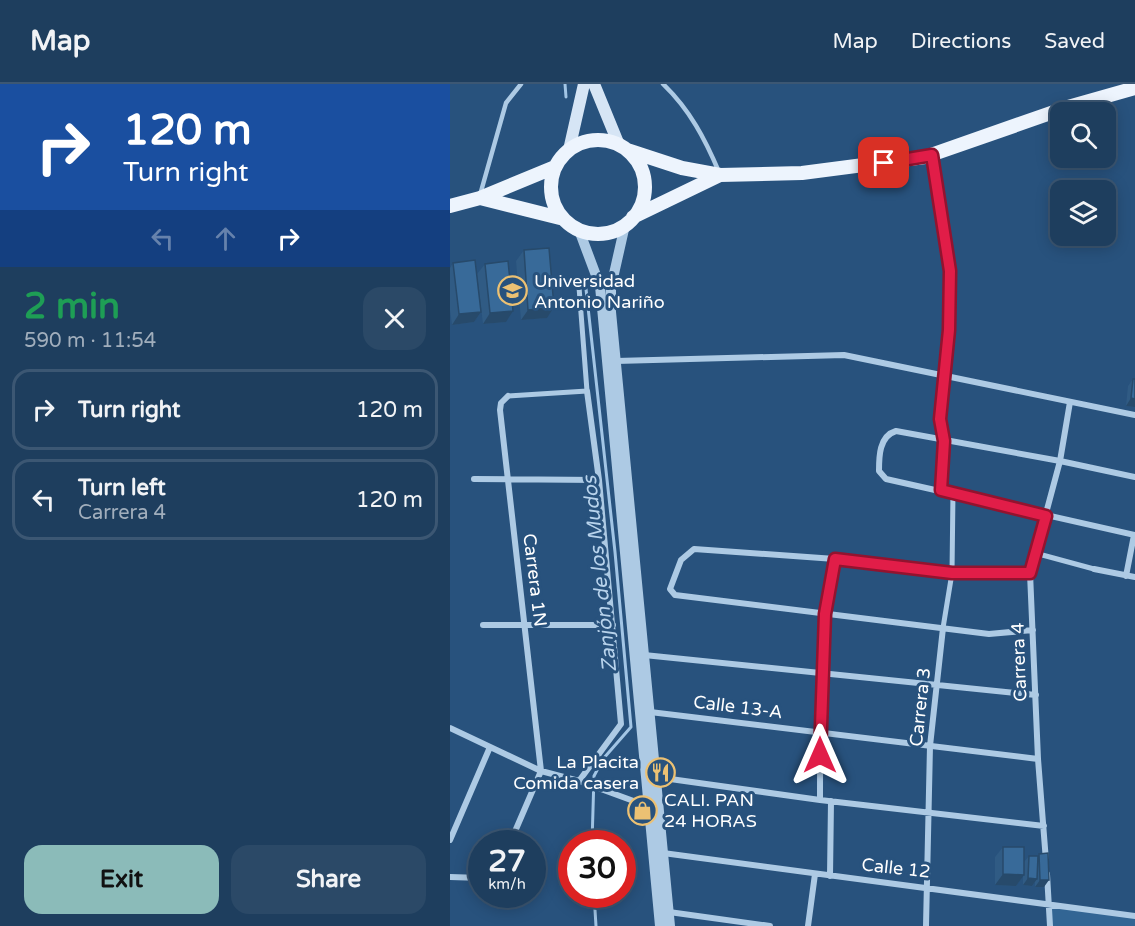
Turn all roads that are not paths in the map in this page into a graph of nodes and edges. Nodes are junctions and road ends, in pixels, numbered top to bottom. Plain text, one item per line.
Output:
1 (521, 84) edge
2 (584, 84) edge
3 (594, 84) edge
4 (663, 84) edge
5 (1135, 88) edge
6 (623, 148) junction
7 (568, 150) junction
8 (932, 155) junction
9 (555, 167) junction
10 (720, 175) junction
11 (480, 198) junction
12 (450, 206) edge
13 (564, 219) junction
14 (629, 221) junction
15 (579, 230) junction
16 (579, 287) dead end
17 (616, 361) junction
18 (944, 376) junction
19 (587, 391) junction
20 (508, 396) joint
21 (1070, 402) junction
22 (1135, 415) edge
23 (944, 441) junction
24 (1060, 461) junction
25 (1135, 477) edge
26 (474, 479) dead end
27 (507, 480) junction
28 (599, 480) junction
29 (941, 490) junction
30 (953, 492) junction
31 (1046, 516) junction
32 (1135, 535) edge
33 (1035, 554) junction
34 (835, 559) junction
35 (1094, 569) joint
36 (952, 573) junction
37 (1030, 573) junction
38 (1126, 576) junction
39 (1135, 577) edge
40 (825, 614) junction
41 (525, 624) junction
42 (613, 625) junction
43 (483, 626) dead end
44 (944, 628) junction
45 (1033, 630) junction
46 (644, 655) junction
47 (821, 673) junction
48 (938, 685) junction
49 (1036, 695) junction
50 (650, 712) junction
51 (450, 728) edge
52 (820, 733) junction
53 (930, 746) junction
54 (490, 747) junction
55 (1038, 759) junction
56 (541, 771) junction
57 (656, 777) junction
58 (579, 781) junction
59 (820, 800) junction
60 (831, 801) junction
61 (653, 806) junction
62 (928, 812) junction
63 (1044, 826) junction
64 (516, 830) edge
65 (450, 840) edge
66 (658, 854) junction
67 (815, 874) junction
68 (830, 876) junction
69 (450, 877) edge
70 (468, 878) edge
71 (926, 886) junction
72 (1049, 905) junction
73 (669, 912) junction
74 (1135, 916) edge
75 (660, 926) edge
76 (670, 926) edge
77 (770, 926) edge
78 (808, 926) edge
79 (926, 926) edge
80 (1050, 926) edge

1 - 11 lane
2 - 7 main road
3 - 6 main road
4 - 10 lane
5 - 8 main road
6 - 7 main road
6 - 10 main road
6 - 14 main road
7 - 9 main road
8 - 10 main road
8 - 18 street
9 - 11 main road
9 - 13 main road
10 - 14 main road
11 - 12 main road
11 - 13 main road
13 - 15 main road
14 - 15 main road
14 - 17 street
15 - 61 street
16 - 19 street
17 - 18 street
17 - 46 street
18 - 21 street
18 - 23 street
19 - 20 street
19 - 28 street
20 - 27 street, Carrera 1N
21 - 22 street
21 - 24 street, Carrera 4
23 - 24 street
23 - 29 street
23 - 29 street
24 - 25 street
24 - 31 street, Carrera 4
26 - 27 street
27 - 28 street
27 - 41 street, Carrera 1N
28 - 42 street
29 - 30 street
30 - 31 street
30 - 36 street, Carrera 3
31 - 32 street
31 - 33 street, Carrera 4
32 - 38 street
33 - 35 street
33 - 37 street, Carrera 4
34 - 36 street
34 - 40 street
34 - 40 street
35 - 38 street
36 - 37 street
36 - 44 street, Carrera 3
37 - 45 street, Carrera 4
38 - 39 street
40 - 44 street
40 - 47 street
41 - 42 street
41 - 43 street
41 - 56 street, Carrera 1N
42 - 58 street
44 - 45 street
44 - 48 street, Carrera 3
45 - 49 street, Carrera 4
46 - 47 street
46 - 50 street
47 - 48 street
47 - 52 street
48 - 49 street
48 - 53 street, Carrera 3
49 - 55 street, Carrera 4
50 - 52 street, Calle 13-A
50 - 57 street
51 - 54 street
52 - 53 street, Calle 13-A
52 - 59 street
53 - 55 street, Calle 13-A
53 - 62 street, Carrera 3
54 - 56 street
54 - 65 street
55 - 63 street, Carrera 4
56 - 58 street
56 - 64 street
57 - 59 street
57 - 61 street
58 - 61 street
59 - 60 street
60 - 62 street
60 - 68 street
61 - 66 street
62 - 63 street
62 - 71 street, Carrera 3
63 - 72 street, Carrera 4
66 - 67 street, Calle 12
66 - 73 street
66 - 75 street
67 - 68 street, Calle 12
67 - 78 street
68 - 71 street, Calle 12
69 - 70 street
71 - 72 street, Calle 12
71 - 79 street, Carrera 3
72 - 74 street, Calle 12
72 - 80 street, Carrera 4
73 - 76 street
73 - 77 street

